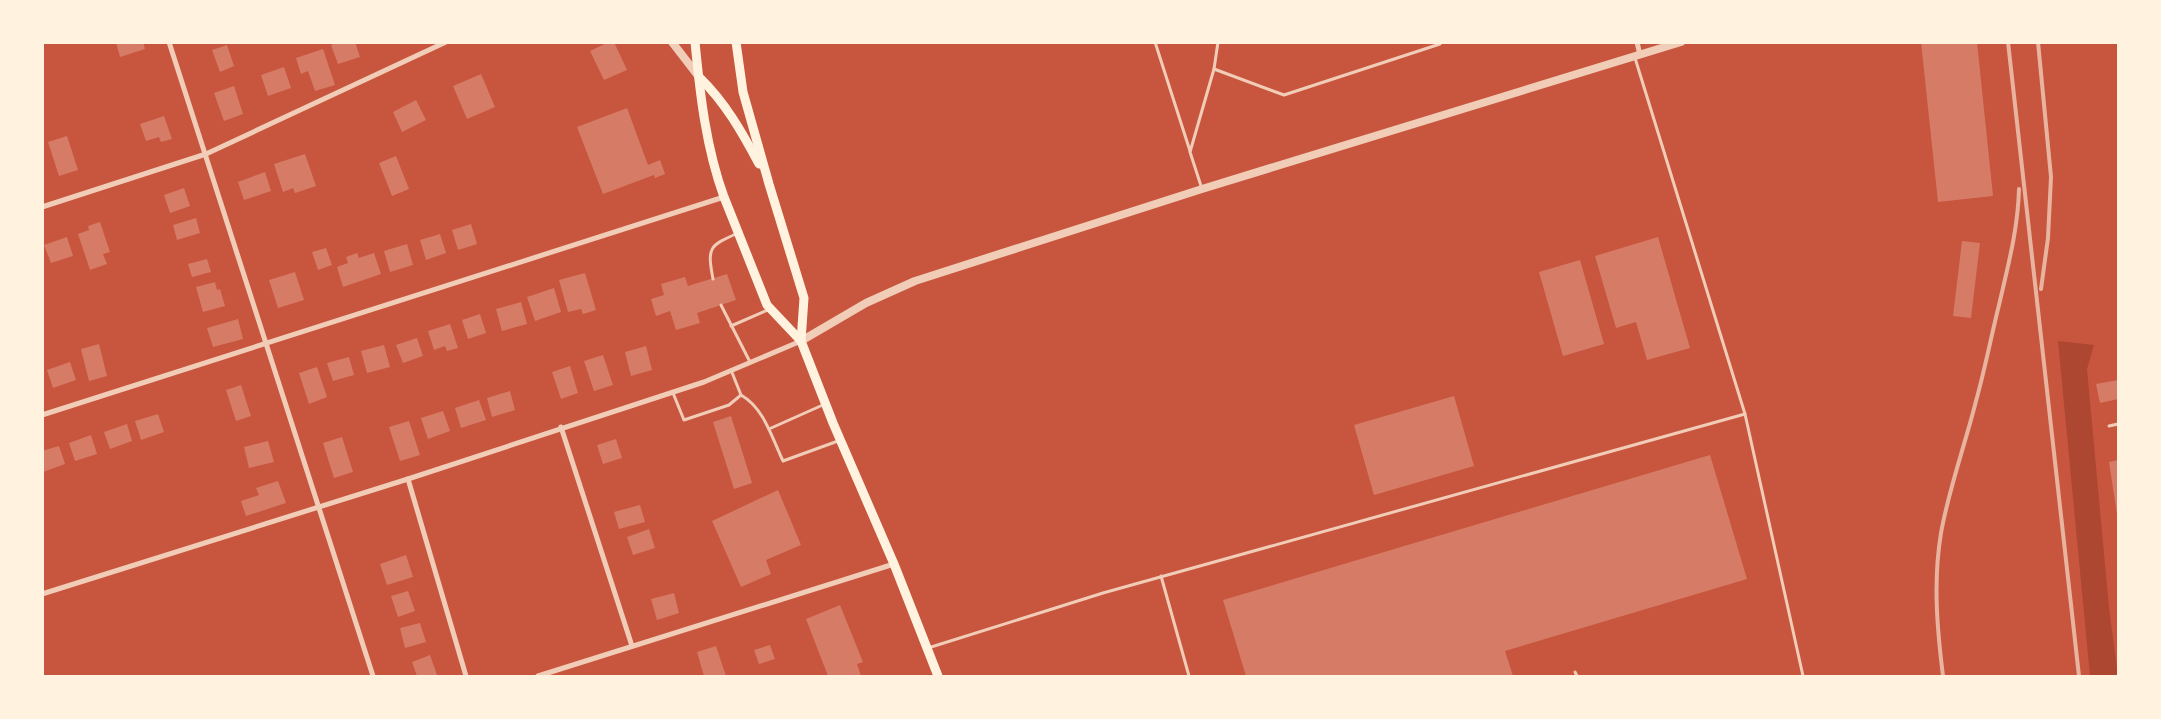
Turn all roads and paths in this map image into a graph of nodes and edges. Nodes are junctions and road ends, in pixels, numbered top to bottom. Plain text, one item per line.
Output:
1 (169, 42) edge
2 (446, 42) edge
3 (672, 42) edge
4 (695, 42) edge
5 (736, 42) edge
6 (1155, 42) edge
7 (1218, 42) edge
8 (1636, 42) edge
9 (1681, 42) edge
10 (1440, 44) dead end
11 (1638, 57) junction
12 (1214, 69) junction
13 (698, 77) junction
14 (1190, 152) junction
15 (206, 154) junction
16 (769, 184) junction
17 (1202, 189) junction
18 (724, 197) junction
19 (42, 207) edge
20 (738, 233) junction
21 (713, 279) dead end
22 (721, 305) dead end
23 (770, 308) junction
24 (731, 326) junction
25 (801, 341) junction
26 (266, 342) junction
27 (750, 362) junction
28 (731, 370) junction
29 (672, 392) junction
30 (740, 395) junction
31 (826, 404) junction
32 (1745, 414) junction
33 (42, 415) edge
34 (2118, 424) edge
35 (2109, 426) dead end
36 (561, 427) junction
37 (768, 429) junction
38 (841, 440) junction
39 (408, 479) junction
40 (318, 508) junction
41 (894, 564) junction
42 (1161, 576) junction
43 (42, 594) edge
44 (632, 646) junction
45 (927, 648) junction
46 (1575, 672) dead end
47 (373, 676) edge
48 (466, 676) edge
49 (538, 676) edge
50 (938, 676) edge
51 (1189, 676) edge
52 (1577, 676) edge
53 (1803, 676) edge

1 - 15 street
2 - 15 street
3 - 13 street
4 - 13 main road
5 - 16 main road
6 - 14 lane
7 - 12 lane
8 - 11 street
9 - 11 street
10 - 12 lane
11 - 17 street
11 - 32 lane
12 - 14 lane
13 - 16 main road
13 - 18 main road
14 - 17 lane
15 - 19 street
15 - 26 street
16 - 25 main road
17 - 25 street
18 - 20 main road
18 - 26 street
20 - 21 lane
20 - 23 main road
22 - 24 lane
23 - 24 lane
23 - 25 main road
24 - 27 lane
25 - 27 street
25 - 31 main road
26 - 33 street
26 - 40 street
27 - 28 street
28 - 29 street
28 - 30 lane
29 - 30 lane
29 - 36 street
30 - 37 lane
31 - 37 lane
31 - 38 main road
32 - 42 lane
32 - 53 lane
34 - 35 lane
36 - 39 street
36 - 44 street
37 - 38 lane
38 - 41 main road
39 - 40 street
39 - 48 street
40 - 43 street
40 - 47 street
41 - 44 street
41 - 45 main road
42 - 45 lane
42 - 51 lane
44 - 49 street
45 - 50 main road
46 - 52 lane

